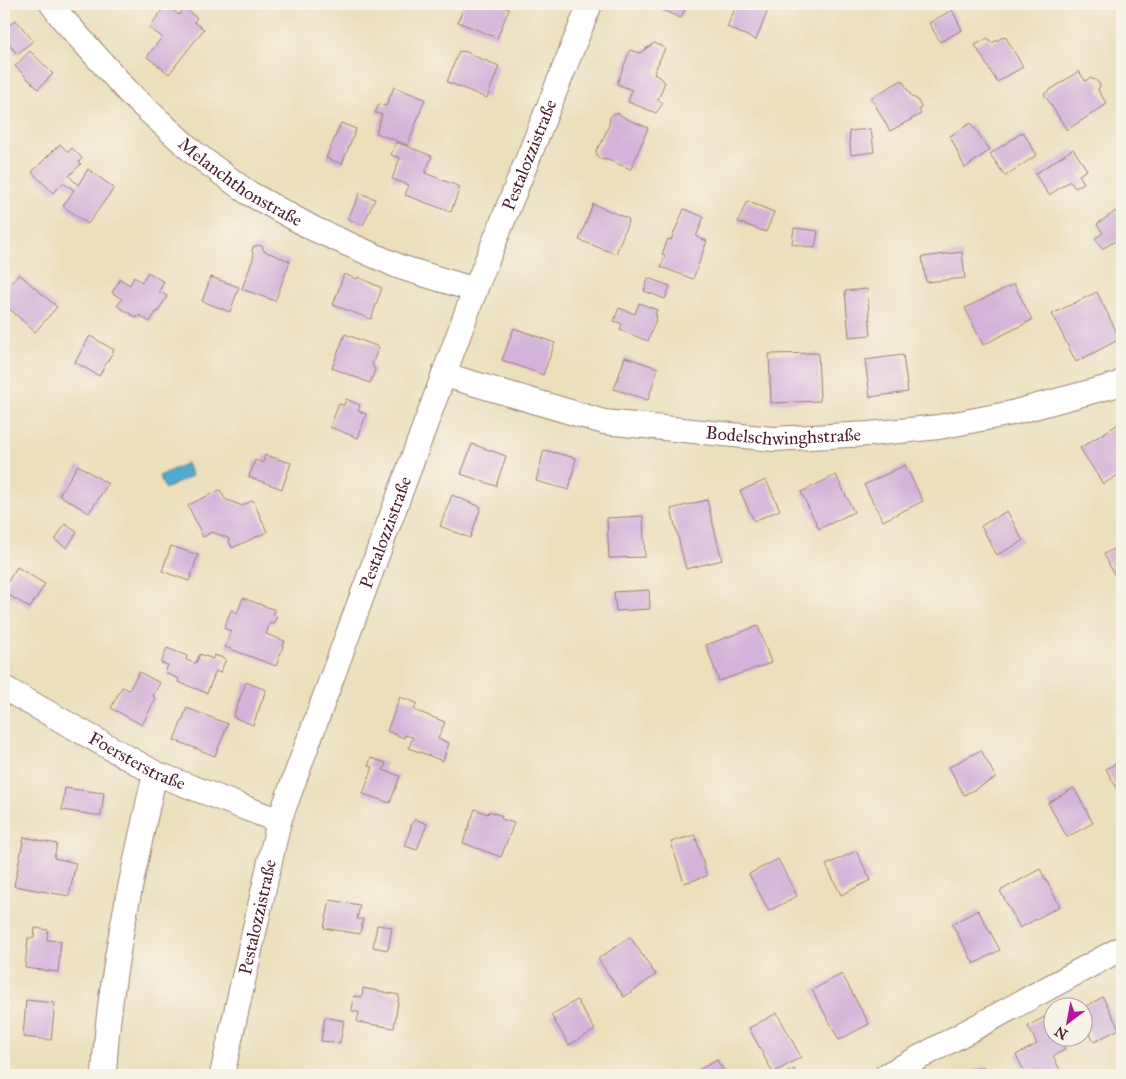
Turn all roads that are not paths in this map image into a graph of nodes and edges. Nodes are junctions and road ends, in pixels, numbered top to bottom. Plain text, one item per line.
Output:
1 (52, 4) edge
2 (590, 4) edge
3 (476, 290) junction
4 (445, 375) junction
5 (1122, 382) edge
6 (4, 688) edge
7 (155, 773) junction
8 (279, 821) junction
9 (1122, 948) edge
10 (104, 1075) edge
11 (222, 1075) edge
12 (887, 1075) edge

1 - 3 street, Melanchthonstraße
2 - 3 street, Pestalozzistraße
3 - 4 street, Pestalozzistraße
4 - 5 street, Bodelschwinghstraße
4 - 8 street, Pestalozzistraße
6 - 7 street, Foersterstraße
7 - 8 street, Foersterstraße
7 - 10 street
8 - 11 street, Pestalozzistraße
9 - 12 street

